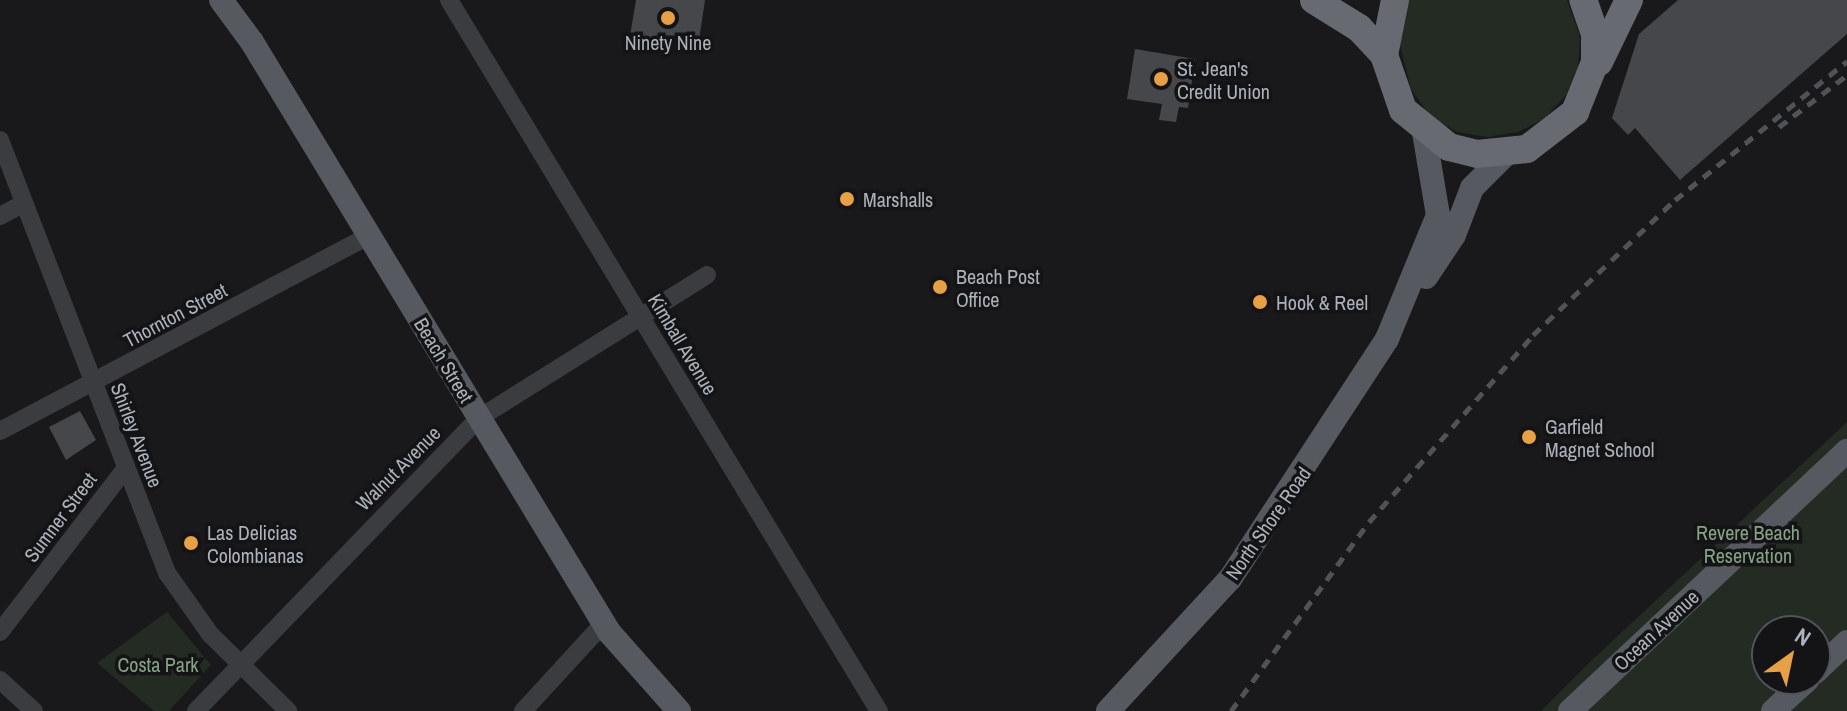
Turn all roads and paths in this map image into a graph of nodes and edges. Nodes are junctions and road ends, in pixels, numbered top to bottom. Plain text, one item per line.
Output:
1 (221, 0) edge
2 (449, 0) edge
3 (1314, 0) edge
4 (1395, 0) edge
5 (1583, 0) edge
6 (1629, 0) edge
7 (1384, 55) junction
8 (1588, 89) junction
9 (1424, 132) junction
10 (0, 140) edge
11 (1506, 154) junction
12 (24, 203) junction
13 (0, 216) edge
14 (369, 236) junction
15 (707, 275) dead end
16 (640, 315) junction
17 (1399, 315) junction
18 (94, 383) junction
19 (479, 418) junction
20 (0, 431) edge
21 (1847, 451) edge
22 (126, 468) junction
23 (603, 624) junction
24 (0, 632) edge
25 (1847, 642) edge
26 (1831, 657) edge
27 (240, 665) junction
28 (0, 680) edge
29 (1790, 695) edge
30 (34, 711) edge
31 (196, 711) edge
32 (288, 711) edge
33 (523, 711) edge
34 (679, 711) edge
35 (879, 711) edge
36 (1108, 711) edge
37 (1570, 711) edge
38 (1773, 711) edge

1 - 14 main road, Beach Street
2 - 16 street, Kimball Avenue
3 - 7 highway
4 - 7 highway
5 - 8 highway
6 - 8 highway
7 - 9 highway
8 - 11 highway
9 - 11 highway
9 - 17 main road, North Shore Road
10 - 12 street, Shirley Avenue
11 - 17 main road, North Shore Road
12 - 13 street
12 - 18 street, Shirley Avenue
14 - 18 street, Thornton Street
14 - 19 main road, Beach Street
15 - 16 street, Walnut Avenue
16 - 19 street, Walnut Avenue
16 - 35 street, Kimball Avenue
17 - 36 main road, North Shore Road
18 - 20 street, Thornton Street
18 - 22 street, Shirley Avenue
19 - 23 main road, Beach Street
19 - 27 street, Walnut Avenue
21 - 37 main road, Ocean Avenue
22 - 24 street, Sumner Street
22 - 27 street, Shirley Avenue
23 - 33 street
23 - 34 main road, Beach Street
25 - 26 main road
27 - 31 street, Walnut Avenue
27 - 32 street, Shirley Avenue
28 - 30 street
29 - 38 main road

